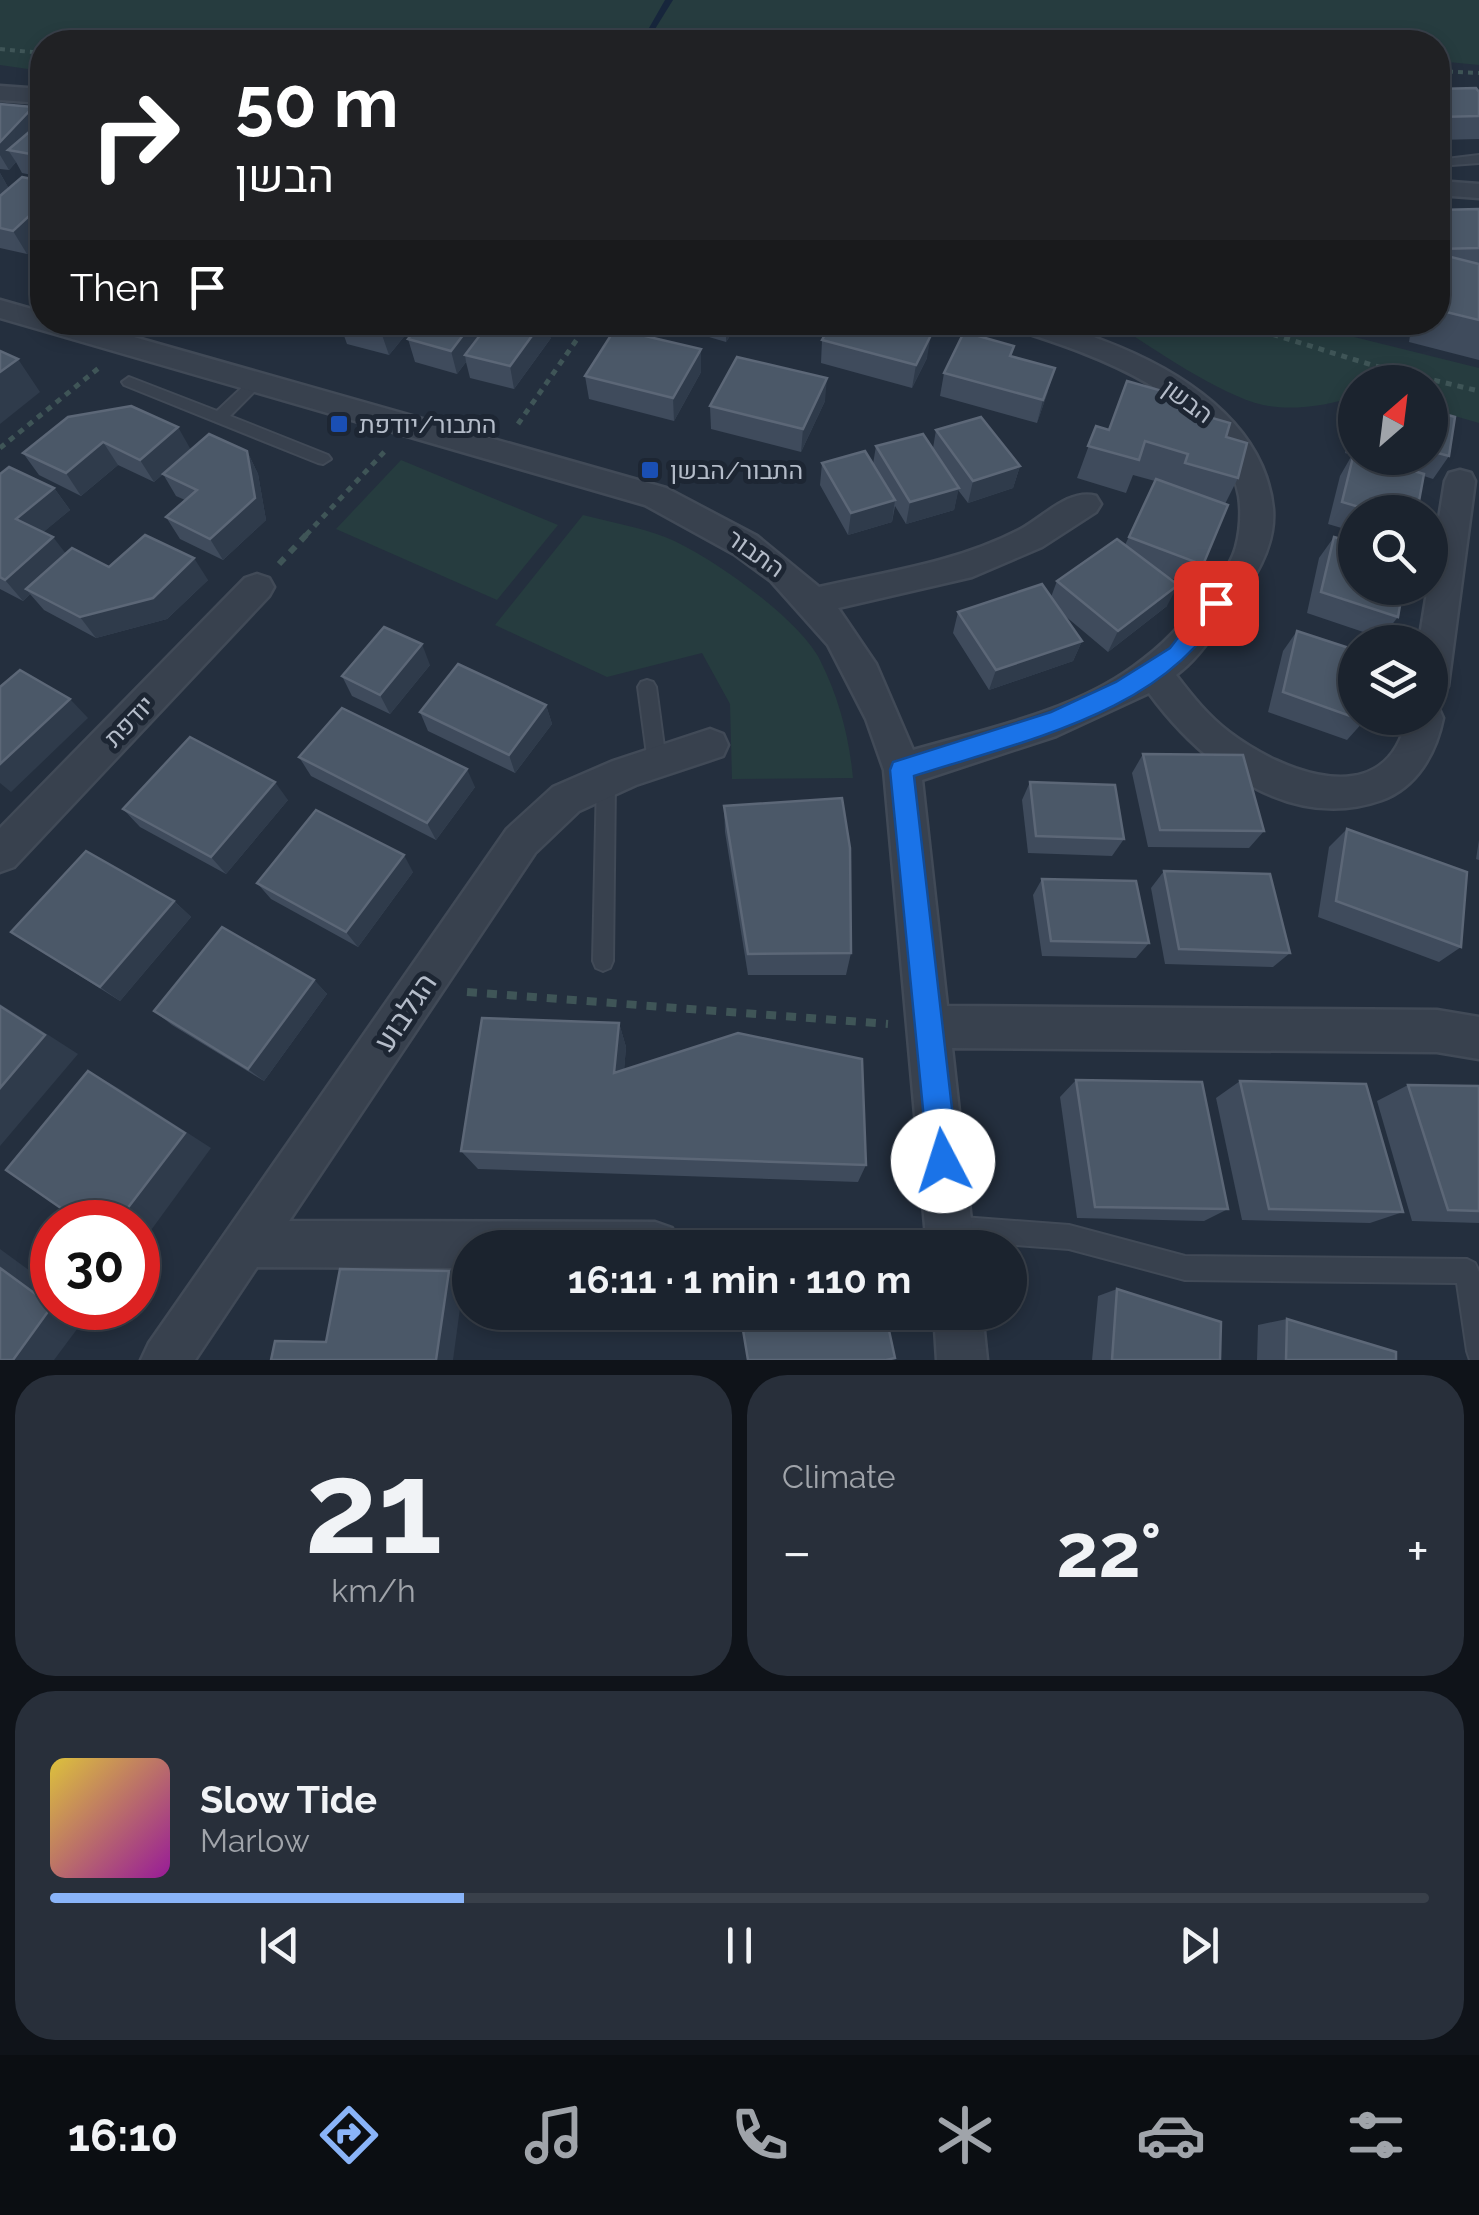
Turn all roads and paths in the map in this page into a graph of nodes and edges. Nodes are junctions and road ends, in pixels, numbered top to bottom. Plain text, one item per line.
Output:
1 (0, 48) edge
2 (30, 52) edge
3 (1450, 72) edge
4 (1479, 73) edge
5 (0, 92) edge
6 (30, 95) edge
7 (1479, 159) edge
8 (1450, 162) edge
9 (1450, 189) edge
10 (1479, 191) edge
11 (0, 309) edge
12 (30, 318) edge
13 (91, 335) edge
14 (580, 335) edge
15 (1074, 335) edge
16 (1274, 335) edge
17 (126, 345) junction
18 (129, 382) dead end
19 (256, 382) junction
20 (1479, 391) edge
21 (219, 418) junction
22 (409, 426) junction
23 (0, 448) edge
24 (498, 452) junction
25 (323, 459) dead end
26 (1460, 481) dead end
27 (1086, 504) dead end
28 (257, 586) joint
29 (813, 602) junction
30 (1439, 625) edge
31 (1152, 671) junction
32 (647, 687) dead end
33 (1418, 735) edge
34 (710, 744) dead end
35 (657, 762) junction
36 (902, 770) junction
37 (606, 780) junction
38 (0, 854) edge
39 (603, 961) dead end
40 (421, 988) junction
41 (930, 1028) junction
42 (1479, 1038) edge
43 (949, 1230) edge
44 (1027, 1237) edge
45 (245, 1244) junction
46 (452, 1245) edge
47 (960, 1330) edge
48 (1479, 1350) edge
49 (166, 1360) edge
50 (962, 1360) edge

1 - 2 path
3 - 4 path
5 - 6 street
7 - 8 lane
9 - 10 street
11 - 12 street, התבור
13 - 17 street, התבור
14 - 24 path
15 - 31 street, הבשן
16 - 20 path
17 - 19 street, התבור
17 - 23 path
18 - 21 lane
19 - 21 lane
19 - 22 street, התבור
21 - 25 lane
22 - 24 street, התבור
22 - 28 path
24 - 29 street, התבור
26 - 30 street
27 - 29 street
28 - 38 street, יודפת
29 - 36 street, התבור
31 - 33 street
31 - 36 street, הבשן
32 - 35 lane
34 - 35 street, הגלבוע
35 - 37 street, הגלבוע
36 - 41 street, התבור
37 - 39 lane
37 - 40 street, הגלבוע
40 - 41 path
40 - 45 street, הגלבוע
41 - 42 street
41 - 43 street, התבור
44 - 48 lane
45 - 46 street
45 - 49 street, הגלבוע
47 - 50 street

